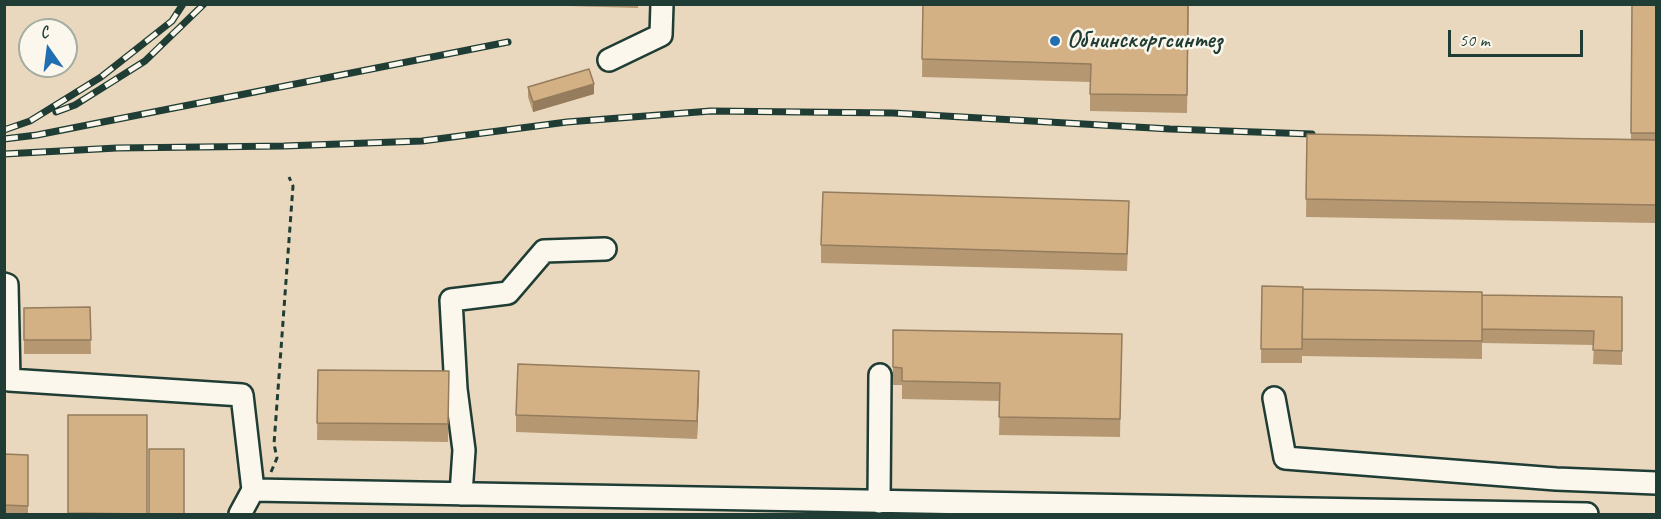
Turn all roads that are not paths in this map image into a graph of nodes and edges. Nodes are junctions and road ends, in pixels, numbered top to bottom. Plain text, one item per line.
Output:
1 (662, 4) edge
2 (609, 60) dead end
3 (605, 249) dead end
4 (4, 284) edge
5 (880, 375) dead end
6 (7, 381) edge
7 (1274, 398) dead end
8 (1656, 483) edge
9 (258, 490) junction
10 (461, 494) junction
11 (879, 502) junction
12 (1018, 509) edge
13 (1306, 512) edge
14 (1348, 513) edge
15 (240, 514) edge
16 (1587, 514) edge

1 - 2 lane
3 - 10 lane
4 - 6 lane
5 - 11 lane
6 - 9 lane
7 - 8 lane
9 - 10 lane
9 - 15 lane
10 - 11 lane
11 - 12 lane
12 - 13 lane
13 - 14 lane
14 - 16 lane

